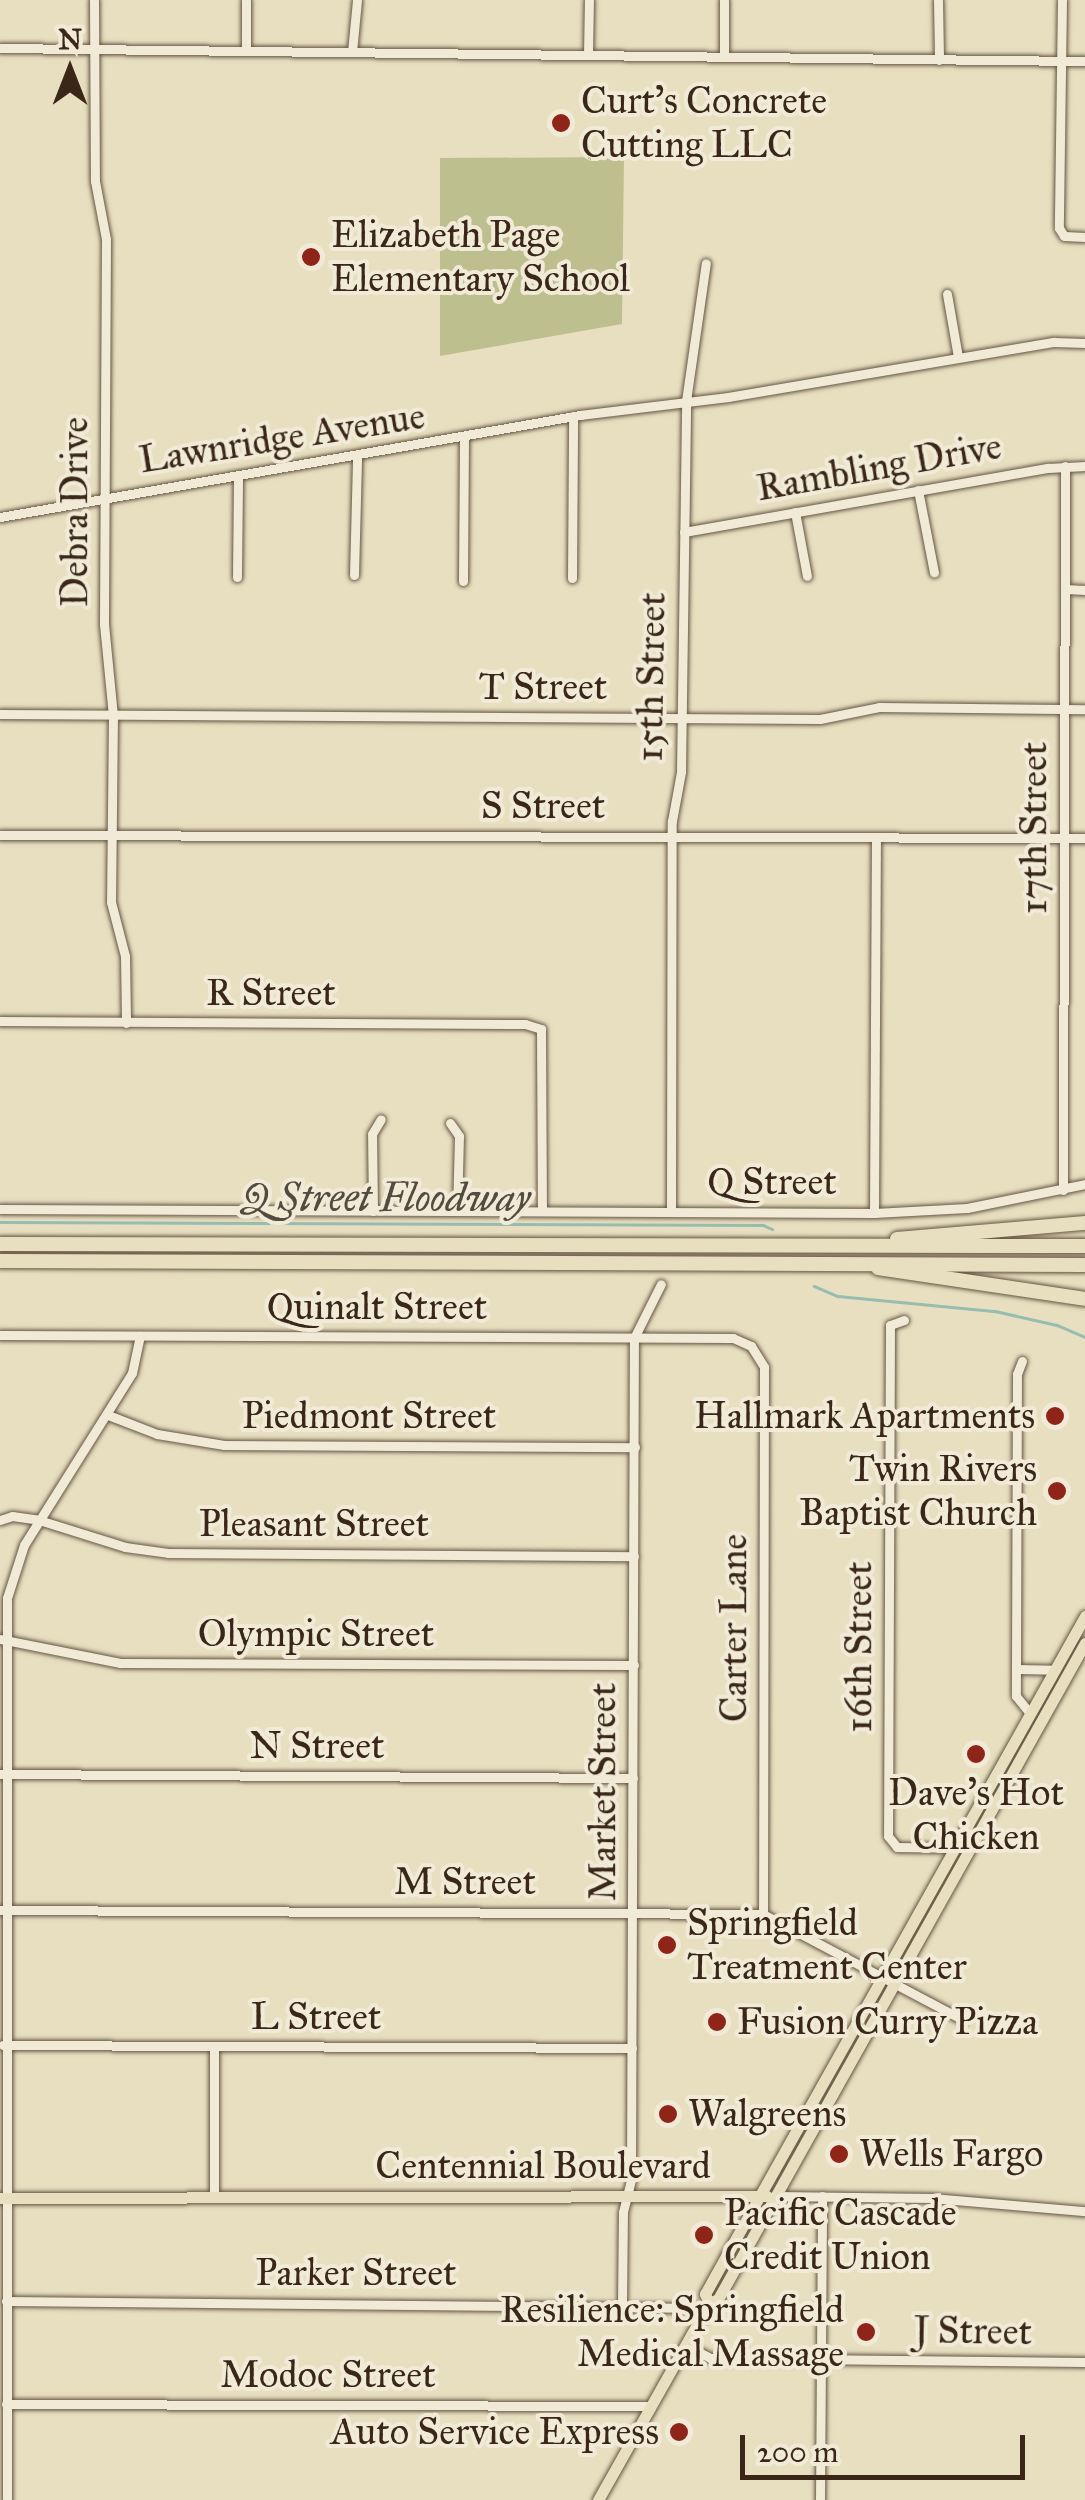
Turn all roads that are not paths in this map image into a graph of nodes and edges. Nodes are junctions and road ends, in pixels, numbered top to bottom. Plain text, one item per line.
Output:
1 (94, 0) edge
2 (246, 0) edge
3 (356, 0) edge
4 (589, 0) edge
5 (724, 0) edge
6 (938, 0) edge
7 (1062, 0) edge
8 (0, 48) edge
9 (94, 50) junction
10 (246, 51) junction
11 (352, 52) junction
12 (588, 55) junction
13 (724, 57) junction
14 (939, 60) junction
15 (1062, 60) junction
16 (1085, 61) edge
17 (1085, 237) edge
18 (706, 264) dead end
19 (947, 294) dead end
20 (1085, 342) edge
21 (958, 357) junction
22 (686, 402) junction
23 (573, 416) junction
24 (464, 438) junction
25 (356, 457) junction
26 (1065, 466) junction
27 (1085, 466) edge
28 (238, 476) junction
29 (918, 490) junction
30 (106, 498) junction
31 (795, 512) junction
32 (0, 517) edge
33 (684, 532) junction
34 (934, 572) dead end
35 (237, 576) dead end
36 (354, 576) dead end
37 (806, 576) dead end
38 (572, 578) dead end
39 (463, 581) dead end
40 (1065, 589) junction
41 (1085, 590) edge
42 (1064, 709) junction
43 (1085, 709) edge
44 (0, 714) edge
45 (113, 716) junction
46 (682, 718) junction
47 (112, 834) junction
48 (0, 835) edge
49 (672, 836) junction
50 (876, 837) junction
51 (1064, 838) junction
52 (1085, 838) edge
53 (0, 1021) edge
54 (126, 1022) junction
55 (381, 1119) dead end
56 (450, 1123) dead end
57 (1085, 1184) edge
58 (1063, 1190) junction
59 (0, 1209) edge
60 (457, 1210) junction
61 (373, 1211) junction
62 (542, 1211) junction
63 (671, 1212) junction
64 (874, 1213) junction
65 (1085, 1223) edge
66 (0, 1244) edge
67 (878, 1246) junction
68 (1085, 1246) edge
69 (0, 1261) edge
70 (863, 1263) junction
71 (1085, 1266) edge
72 (661, 1284) dead end
73 (1085, 1299) edge
74 (904, 1320) dead end
75 (0, 1335) edge
76 (140, 1336) junction
77 (634, 1338) junction
78 (751, 1346) joint
79 (1022, 1361) dead end
80 (108, 1415) junction
81 (634, 1446) junction
82 (0, 1520) edge
83 (38, 1520) junction
84 (634, 1556) junction
85 (1085, 1616) edge
86 (4, 1639) edge
87 (1085, 1643) edge
88 (634, 1665) junction
89 (1016, 1669) junction
90 (1056, 1670) junction
91 (1070, 1670) junction
92 (1085, 1670) edge
93 (1030, 1714) junction
94 (4, 1774) edge
95 (633, 1778) junction
96 (956, 1848) junction
97 (970, 1848) junction
98 (4, 1910) edge
99 (632, 1913) junction
100 (762, 1914) junction
101 (882, 1977) junction
102 (895, 1984) junction
103 (963, 2020) dead end
104 (3, 2046) edge
105 (214, 2046) junction
106 (632, 2048) junction
107 (629, 2196) junction
108 (762, 2196) junction
109 (776, 2196) junction
110 (822, 2196) junction
111 (214, 2197) junction
112 (3, 2198) edge
113 (1085, 2210) edge
114 (6, 2301) junction
115 (622, 2305) junction
116 (707, 2305) junction
117 (684, 2344) junction
118 (3, 2353) edge
119 (820, 2359) junction
120 (1085, 2362) edge
121 (6, 2404) junction
122 (650, 2406) junction
123 (6, 2500) edge
124 (598, 2500) edge
125 (820, 2500) edge

1 - 9 street, Debra Drive
2 - 10 street
3 - 11 street
4 - 12 street
5 - 13 street
6 - 14 street
7 - 15 street
8 - 9 street
9 - 10 street
9 - 30 street, Debra Drive
10 - 11 street
11 - 12 street
12 - 13 street
13 - 14 street
14 - 15 street
15 - 16 street
15 - 17 street
18 - 22 street, 15th Street
19 - 21 street
20 - 21 street, Lawnridge Avenue
21 - 22 street, Lawnridge Avenue
22 - 23 street, Lawnridge Avenue
22 - 33 street, 15th Street
23 - 24 street, Lawnridge Avenue
23 - 38 street
24 - 25 street, Lawnridge Avenue
24 - 39 street
25 - 28 street, Lawnridge Avenue
25 - 36 street
26 - 27 street, Rambling Drive
26 - 29 street, Rambling Drive
26 - 40 street, 17th Street
28 - 30 street, Lawnridge Avenue
28 - 35 street
29 - 31 street, Rambling Drive
29 - 34 street
30 - 32 street, Lawnridge Avenue
30 - 45 street, Debra Drive
31 - 33 street, Rambling Drive
31 - 37 street
33 - 46 street, 15th Street
40 - 41 street
40 - 42 street, 17th Street
42 - 43 street, T Street
42 - 46 street, T Street
42 - 51 street, 17th Street
44 - 45 street, T Street
45 - 46 street, T Street
45 - 47 street, Debra Drive
46 - 49 street, 15th Street
47 - 48 street, S Street
47 - 49 street, S Street
47 - 54 street, Debra Drive
49 - 50 street, S Street
49 - 63 street, 15th Street
50 - 51 street, S Street
50 - 64 street
51 - 52 street, S Street
51 - 58 street, 17th Street
53 - 54 street, R Street
54 - 62 street, R Street
55 - 61 street
56 - 60 street
57 - 58 street, Q Street
58 - 64 street, Q Street
59 - 61 street, Q Street
60 - 61 street, Q Street
60 - 62 street, Q Street
62 - 63 street, Q Street
63 - 64 street, Q Street
65 - 67 highway
66 - 67 highway
67 - 68 highway
69 - 70 highway
70 - 71 highway
70 - 73 highway
72 - 77 street, Market Street
74 - 96 street, 16th Street
75 - 76 street, Quinalt Street
76 - 77 street, Quinalt Street
76 - 80 street
77 - 78 street, Quinalt Street
77 - 81 street, Market Street
78 - 100 street, Carter Lane
79 - 89 street
80 - 81 street, Piedmont Street
80 - 83 street
81 - 84 street, Market Street
82 - 83 street, Pleasant Street
83 - 84 street, Pleasant Street
83 - 86 street
84 - 88 street, Market Street
85 - 90 main road
86 - 88 street, Olympic Street
86 - 94 street
87 - 91 main road
88 - 95 street, Market Street
89 - 90 street
89 - 93 street
90 - 91 main road
90 - 93 main road
91 - 92 main road
91 - 97 main road
93 - 96 main road
94 - 95 street, N Street
94 - 98 street
95 - 99 street, Market Street
96 - 97 street, 16th Street
96 - 101 main road
97 - 102 main road
98 - 99 street, M Street
98 - 104 street
99 - 100 street, M Street
99 - 106 street, Market Street
100 - 101 street, M Street
101 - 102 street, M Street
101 - 108 main road
102 - 103 street, M Street
102 - 109 main road
104 - 105 street, L Street
104 - 112 street
105 - 106 street, L Street
105 - 111 street
106 - 107 street, Market Street
107 - 108 main road, Centennial Boulevard
107 - 111 main road, Centennial Boulevard
107 - 115 street, Market Street
108 - 109 main road, Centennial Boulevard
108 - 116 main road
109 - 110 street, Centennial Boulevard
109 - 116 main road
110 - 113 street, Centennial Boulevard
110 - 119 street
111 - 112 main road, Centennial Boulevard
112 - 114 street
114 - 115 street, Parker Street
114 - 118 street
115 - 116 street, Parker Street
116 - 117 main road
117 - 119 street, J Street
117 - 122 main road
118 - 121 street
119 - 120 street, J Street
119 - 125 street
121 - 122 street, Modoc Street
121 - 123 street
122 - 124 main road

